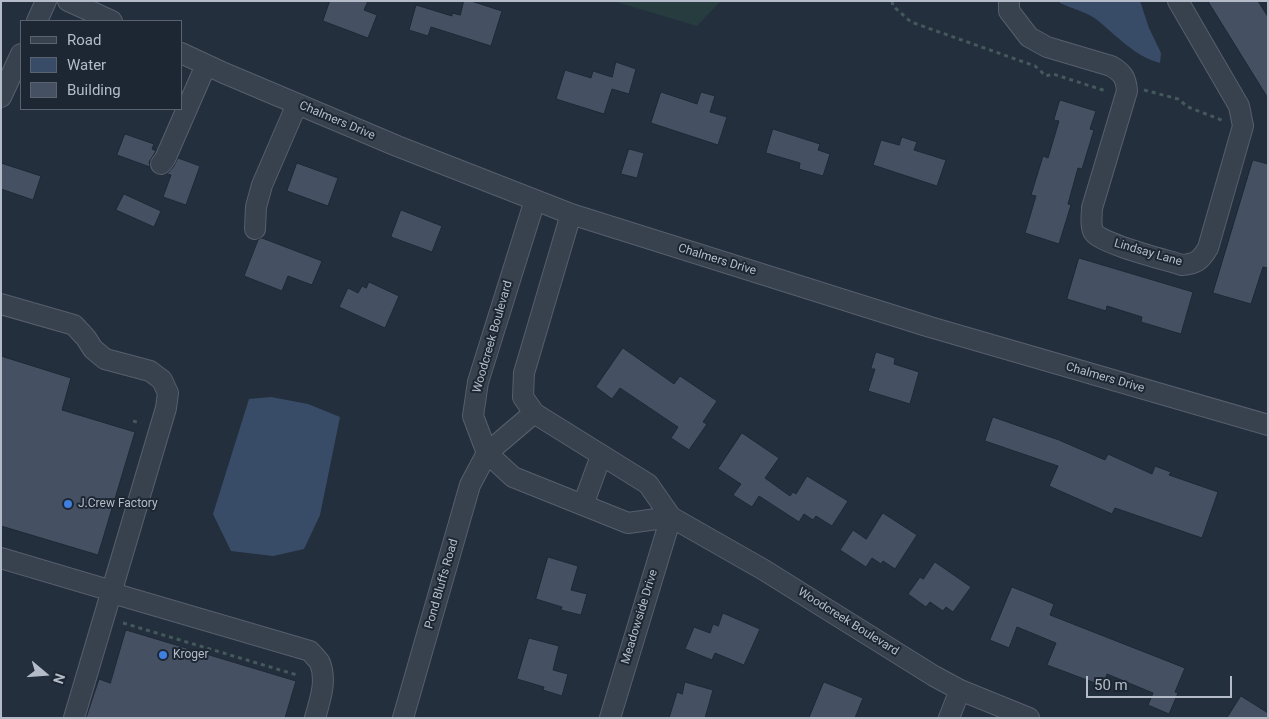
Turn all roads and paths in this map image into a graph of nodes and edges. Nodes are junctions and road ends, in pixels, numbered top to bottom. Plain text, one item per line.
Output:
1 (46, 1) edge
2 (68, 1) edge
3 (1009, 1) edge
4 (1178, 1) edge
5 (37, 20) edge
6 (110, 20) edge
7 (182, 53) edge
8 (20, 56) edge
9 (206, 65) junction
10 (1, 97) edge
11 (297, 104) junction
12 (161, 164) dead end
13 (535, 200) junction
14 (571, 214) junction
15 (255, 229) dead end
16 (1, 304) edge
17 (534, 413) junction
18 (133, 421) dead end
19 (146, 425) dead end
20 (1268, 425) edge
21 (487, 453) junction
22 (601, 456) junction
23 (583, 505) junction
24 (671, 517) junction
25 (1, 558) edge
26 (112, 592) junction
27 (120, 623) dead end
28 (297, 675) dead end
29 (960, 690) junction
30 (74, 718) edge
31 (315, 718) edge
32 (403, 718) edge
33 (610, 718) edge
34 (949, 718) edge
35 (1029, 718) edge

1 - 5 street
2 - 6 street
3 - 4 street, Lindsay Lane
7 - 9 street, Chalmers Drive
8 - 10 street
9 - 11 street, Chalmers Drive
9 - 12 street
11 - 13 street, Chalmers Drive
11 - 15 street
13 - 14 street, Chalmers Drive
13 - 21 street, Woodcreek Boulevard
14 - 17 street
14 - 20 street, Chalmers Drive
16 - 26 street
17 - 21 street
17 - 22 street, Woodcreek Boulevard
18 - 19 path
21 - 23 street, Woodcreek Boulevard
21 - 32 street, Pond Bluffs Road
22 - 23 street
22 - 24 street, Woodcreek Boulevard
23 - 24 street, Woodcreek Boulevard
24 - 29 street, Woodcreek Boulevard
24 - 33 street, Meadowside Drive
25 - 26 street
26 - 30 street
26 - 31 street
27 - 28 path
29 - 34 street
29 - 35 street, Woodcreek Boulevard

